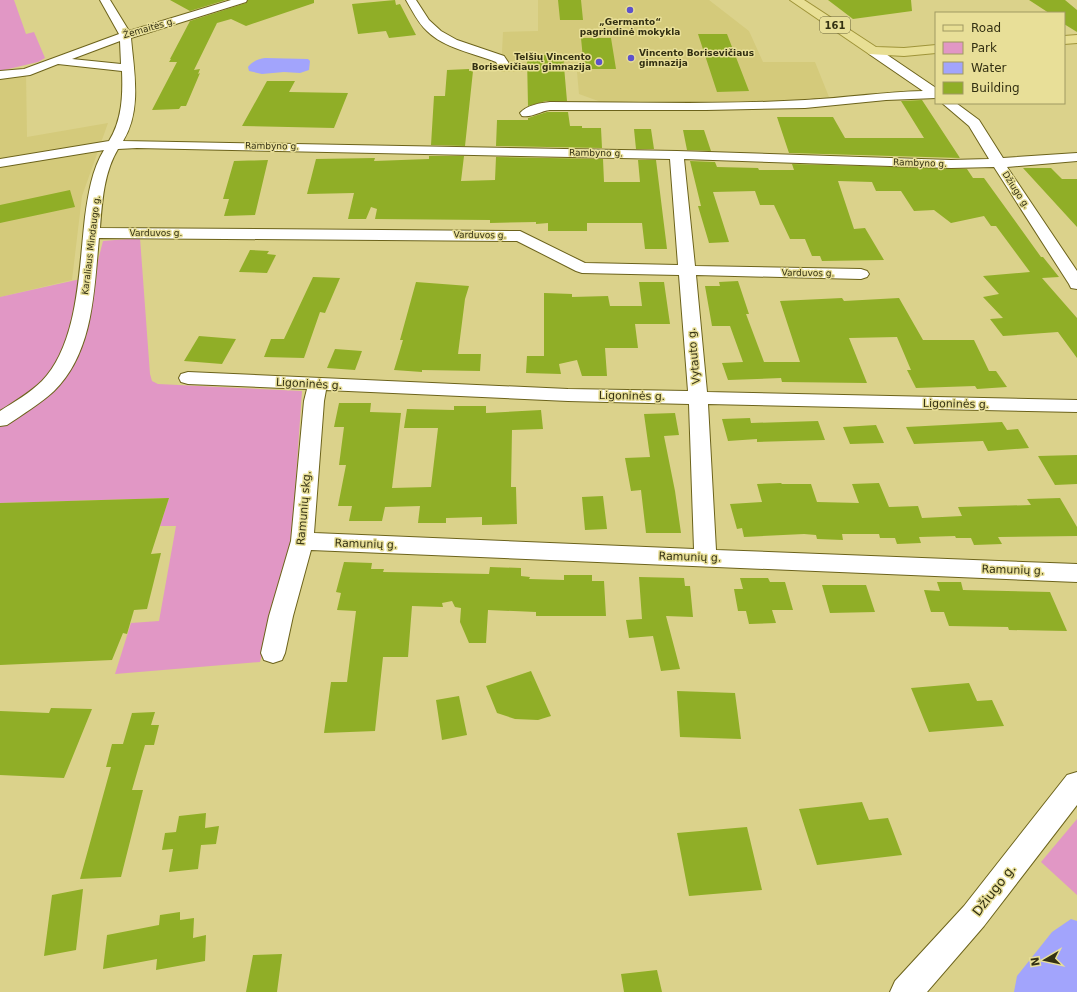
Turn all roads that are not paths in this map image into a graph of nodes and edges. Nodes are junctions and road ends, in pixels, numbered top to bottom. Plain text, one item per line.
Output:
1 (105, 0) edge
2 (242, 0) edge
3 (411, 0) edge
4 (796, 0) edge
5 (124, 35) junction
6 (1077, 39) edge
7 (1065, 40) edge
8 (935, 50) edge
9 (873, 51) junction
10 (56, 60) junction
11 (504, 65) dead end
12 (127, 68) junction
13 (0, 75) edge
14 (935, 93) edge
15 (935, 94) edge
16 (949, 104) edge
17 (527, 113) dead end
18 (114, 144) junction
19 (677, 155) junction
20 (1077, 157) edge
21 (0, 163) edge
22 (998, 163) junction
23 (91, 233) junction
24 (686, 271) junction
25 (862, 274) dead end
26 (1077, 284) edge
27 (188, 378) dead end
28 (318, 384) junction
29 (698, 398) junction
30 (1077, 406) edge
31 (0, 420) edge
32 (302, 541) junction
33 (706, 558) junction
34 (1077, 573) edge
35 (273, 653) dead end
36 (1077, 784) edge
37 (906, 992) edge

1 - 5 street, Karaliaus Mindaugo g.
2 - 5 street, Žemaitės g.
3 - 11 street
4 - 9 main road, 161
5 - 10 street, Žemaitės g.
5 - 12 street, Karaliaus Mindaugo g.
6 - 7 main road
8 - 9 main road
9 - 14 street
10 - 12 street, Žemaitės g.
10 - 13 street, Žemaitės g.
12 - 18 street, Karaliaus Mindaugo g.
15 - 17 street
16 - 22 street, Džiugo g.
18 - 19 street, Rambyno g.
18 - 21 street, Rambyno g.
18 - 23 street, Karaliaus Mindaugo g.
19 - 22 street, Rambyno g.
19 - 24 street, Vytauto g.
20 - 22 street, Rambyno g.
22 - 26 street, Džiugo g.
23 - 24 street, Varduvos g.
23 - 31 street, Karaliaus Mindaugo g.
24 - 25 street, Varduvos g.
24 - 29 street, Vytauto g.
27 - 28 street, Ligoninės g.
28 - 29 street, Ligoninės g.
28 - 32 street, Ramunių skg.
29 - 30 street, Ligoninės g.
29 - 33 street, Vytauto g.
32 - 33 street, Ramunių g.
32 - 35 street, Ramunių skg.
33 - 34 street, Ramunių g.
36 - 37 street, Džiugo g.

